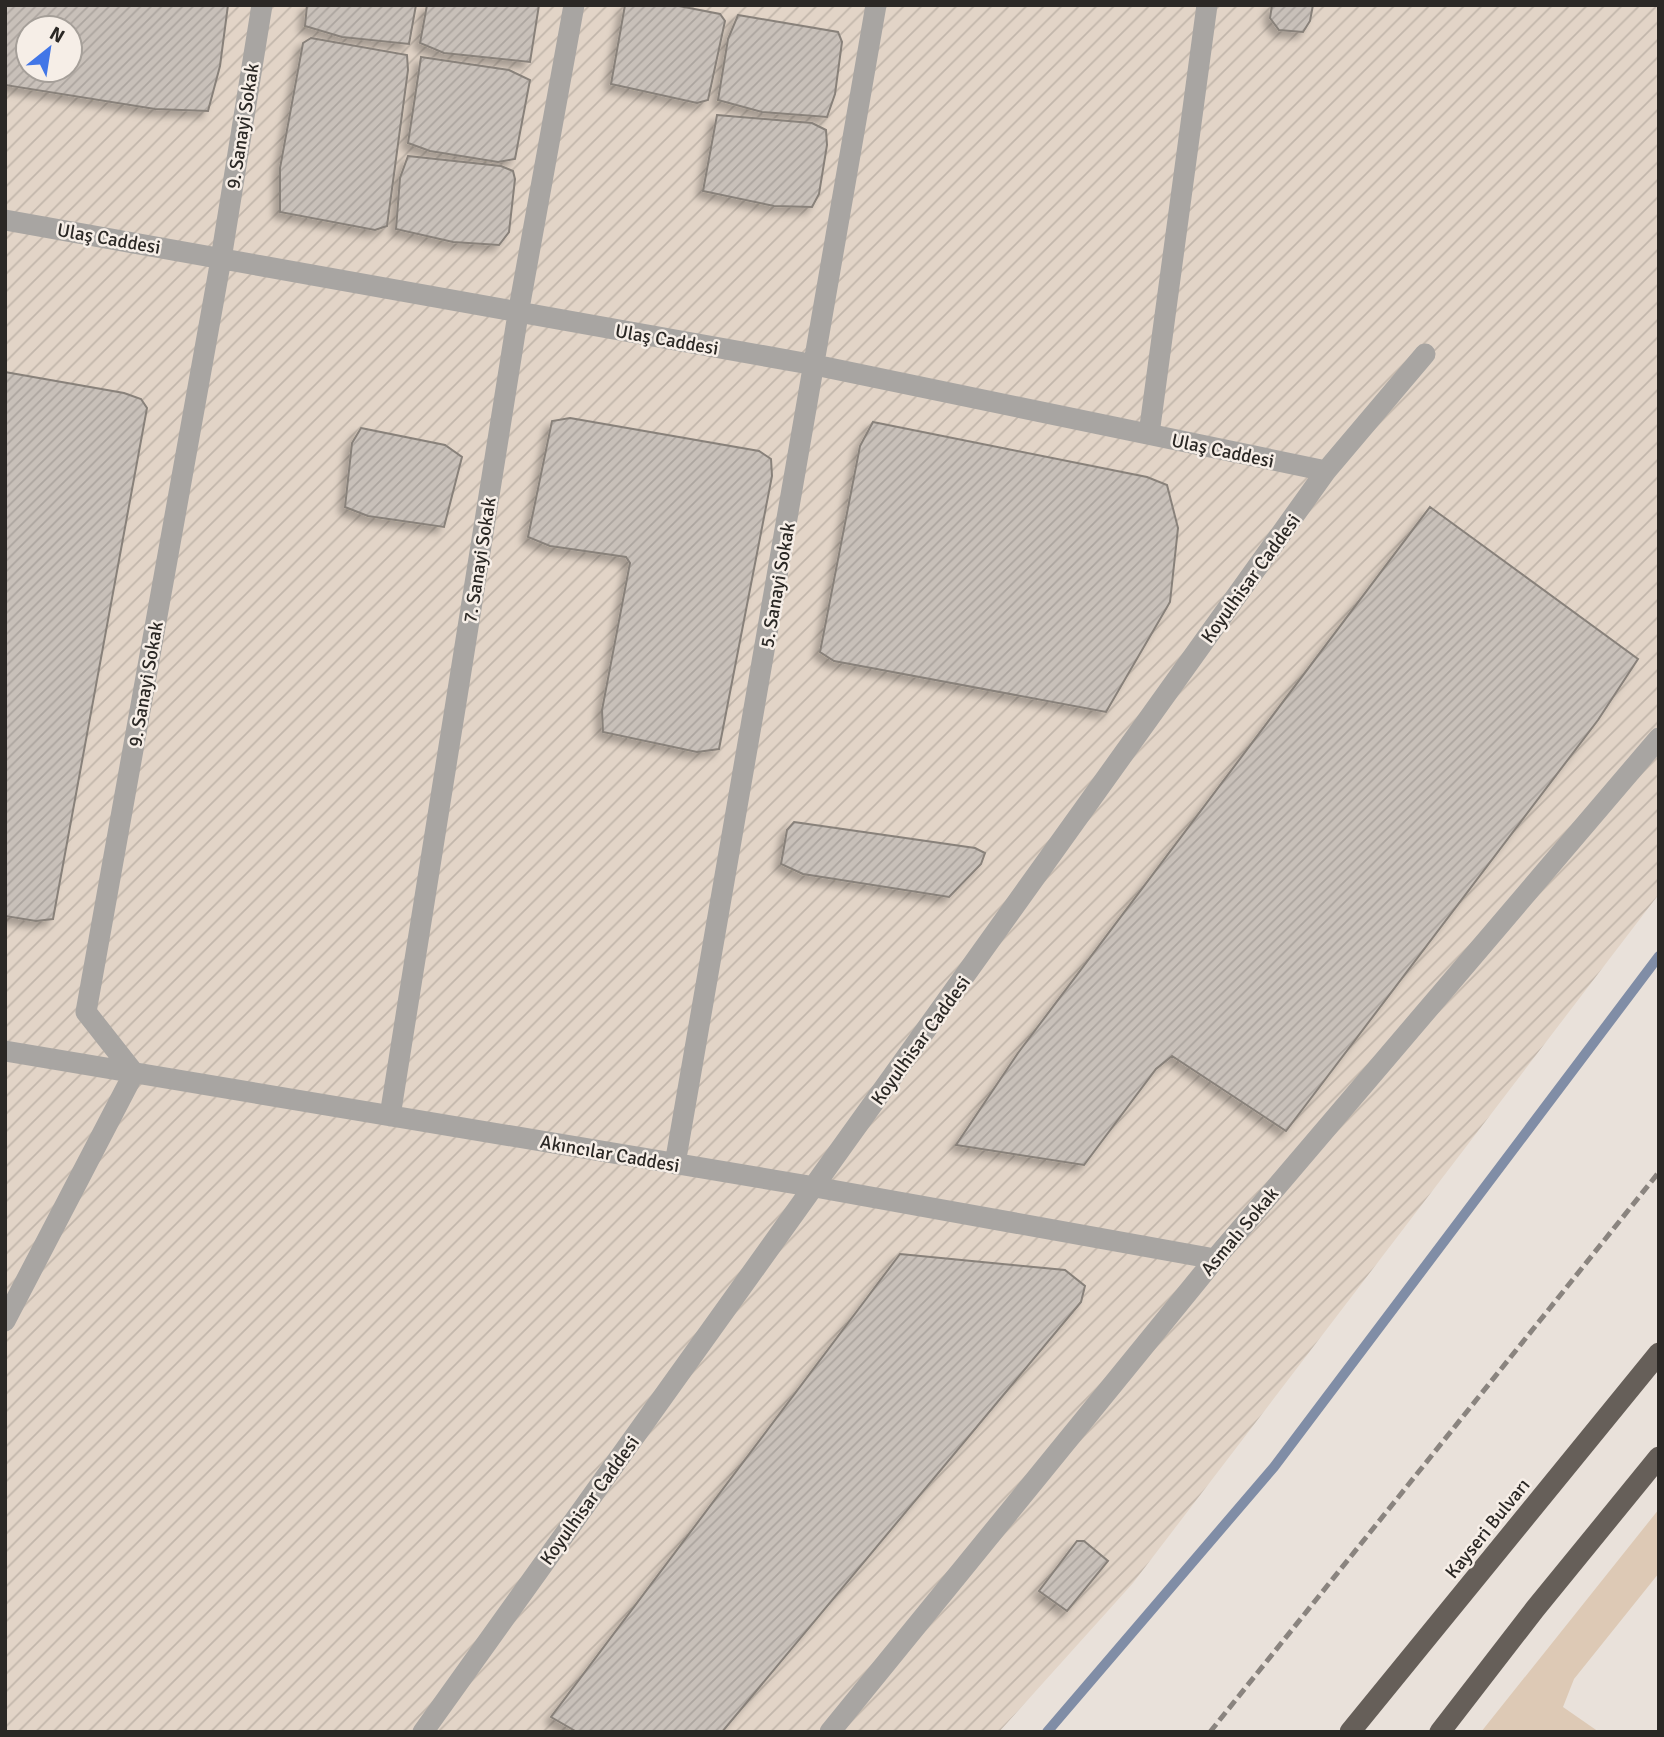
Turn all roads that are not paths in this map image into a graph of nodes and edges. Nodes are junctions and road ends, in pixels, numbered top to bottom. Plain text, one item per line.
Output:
1 (262, 5) edge
2 (574, 5) edge
3 (876, 5) edge
4 (1207, 5) edge
5 (5, 220) edge
6 (221, 259) junction
7 (518, 314) junction
8 (1425, 354) dead end
9 (815, 365) junction
10 (1149, 434) junction
11 (1326, 471) junction
12 (1659, 738) edge
13 (5, 1051) edge
14 (134, 1073) junction
15 (390, 1116) junction
16 (675, 1164) junction
17 (815, 1188) junction
18 (1215, 1259) junction
19 (5, 1321) edge
20 (1659, 1353) edge
21 (1659, 1457) edge
22 (423, 1732) edge
23 (830, 1732) edge
24 (1350, 1732) edge
25 (1440, 1732) edge

1 - 6 street, 9. Sanayi Sokak
2 - 7 street, 7. Sanayi Sokak
3 - 9 street, 5. Sanayi Sokak
4 - 10 street
5 - 6 street, Ulaş Caddesi
6 - 7 street, Ulaş Caddesi
6 - 14 street, 9. Sanayi Sokak
7 - 9 street, Ulaş Caddesi
7 - 15 street, 7. Sanayi Sokak
8 - 11 street, Koyulhisar Caddesi
9 - 10 street, Ulaş Caddesi
9 - 16 street, 5. Sanayi Sokak
10 - 11 street, Ulaş Caddesi
11 - 17 street, Koyulhisar Caddesi
12 - 18 street, Asmalı Sokak
13 - 14 street, Akıncılar Caddesi
14 - 15 street, Akıncılar Caddesi
14 - 19 street
15 - 16 street, Akıncılar Caddesi
16 - 17 street, Akıncılar Caddesi
17 - 18 street, Akıncılar Caddesi
17 - 22 street, Koyulhisar Caddesi
18 - 23 street, Asmalı Sokak
20 - 24 highway, Kayseri Bulvarı
21 - 25 highway

